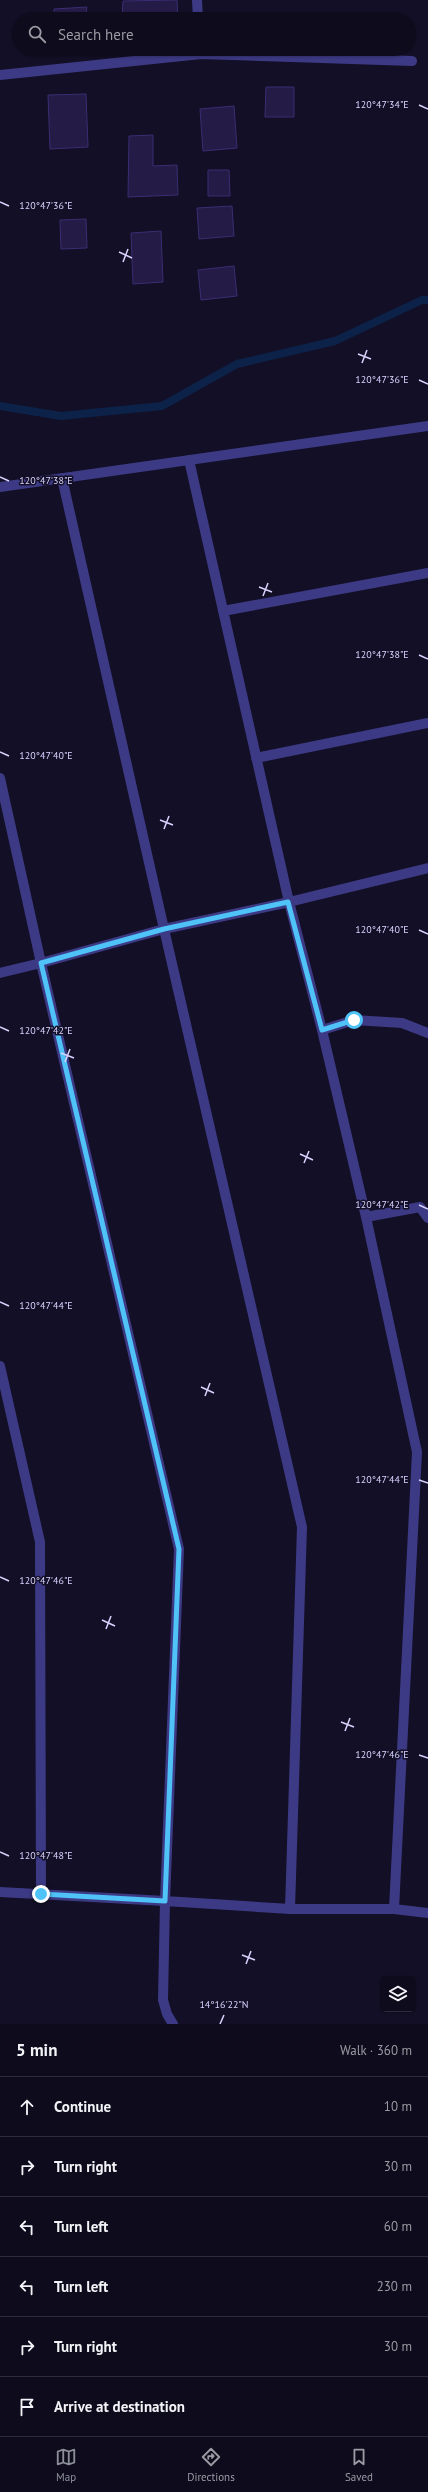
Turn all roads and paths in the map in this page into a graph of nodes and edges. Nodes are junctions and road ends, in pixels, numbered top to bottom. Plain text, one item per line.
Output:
1 (197, 0) edge
2 (198, 12) edge
3 (166, 56) edge
4 (295, 56) edge
5 (412, 61) dead end
6 (0, 75) edge
7 (428, 426) edge
8 (189, 460) junction
9 (62, 478) junction
10 (0, 487) edge
11 (428, 573) edge
12 (223, 611) junction
13 (428, 722) edge
14 (256, 758) junction
15 (0, 778) edge
16 (428, 868) edge
17 (288, 902) junction
18 (164, 929) junction
19 (41, 963) junction
20 (0, 973) edge
21 (322, 1030) junction
22 (428, 1033) edge
23 (366, 1217) junction
24 (428, 1218) edge
25 (0, 1366) edge
26 (0, 1892) edge
27 (41, 1894) junction
28 (165, 1901) junction
29 (290, 1909) junction
30 (394, 1909) junction
31 (428, 1913) edge
32 (173, 2024) edge

1 - 2 street
3 - 6 street
4 - 5 street
7 - 8 street
8 - 9 street
8 - 12 street
9 - 10 street
9 - 18 street
11 - 12 street
12 - 14 street
13 - 14 street
14 - 17 street
15 - 19 street
16 - 17 street
17 - 18 street
17 - 21 street
18 - 19 street
18 - 29 street
19 - 20 street
19 - 28 street
21 - 22 street
21 - 23 street
23 - 24 street
23 - 30 street
25 - 27 street
26 - 27 street
27 - 28 street
28 - 29 street
28 - 32 street
29 - 30 street
30 - 31 street

